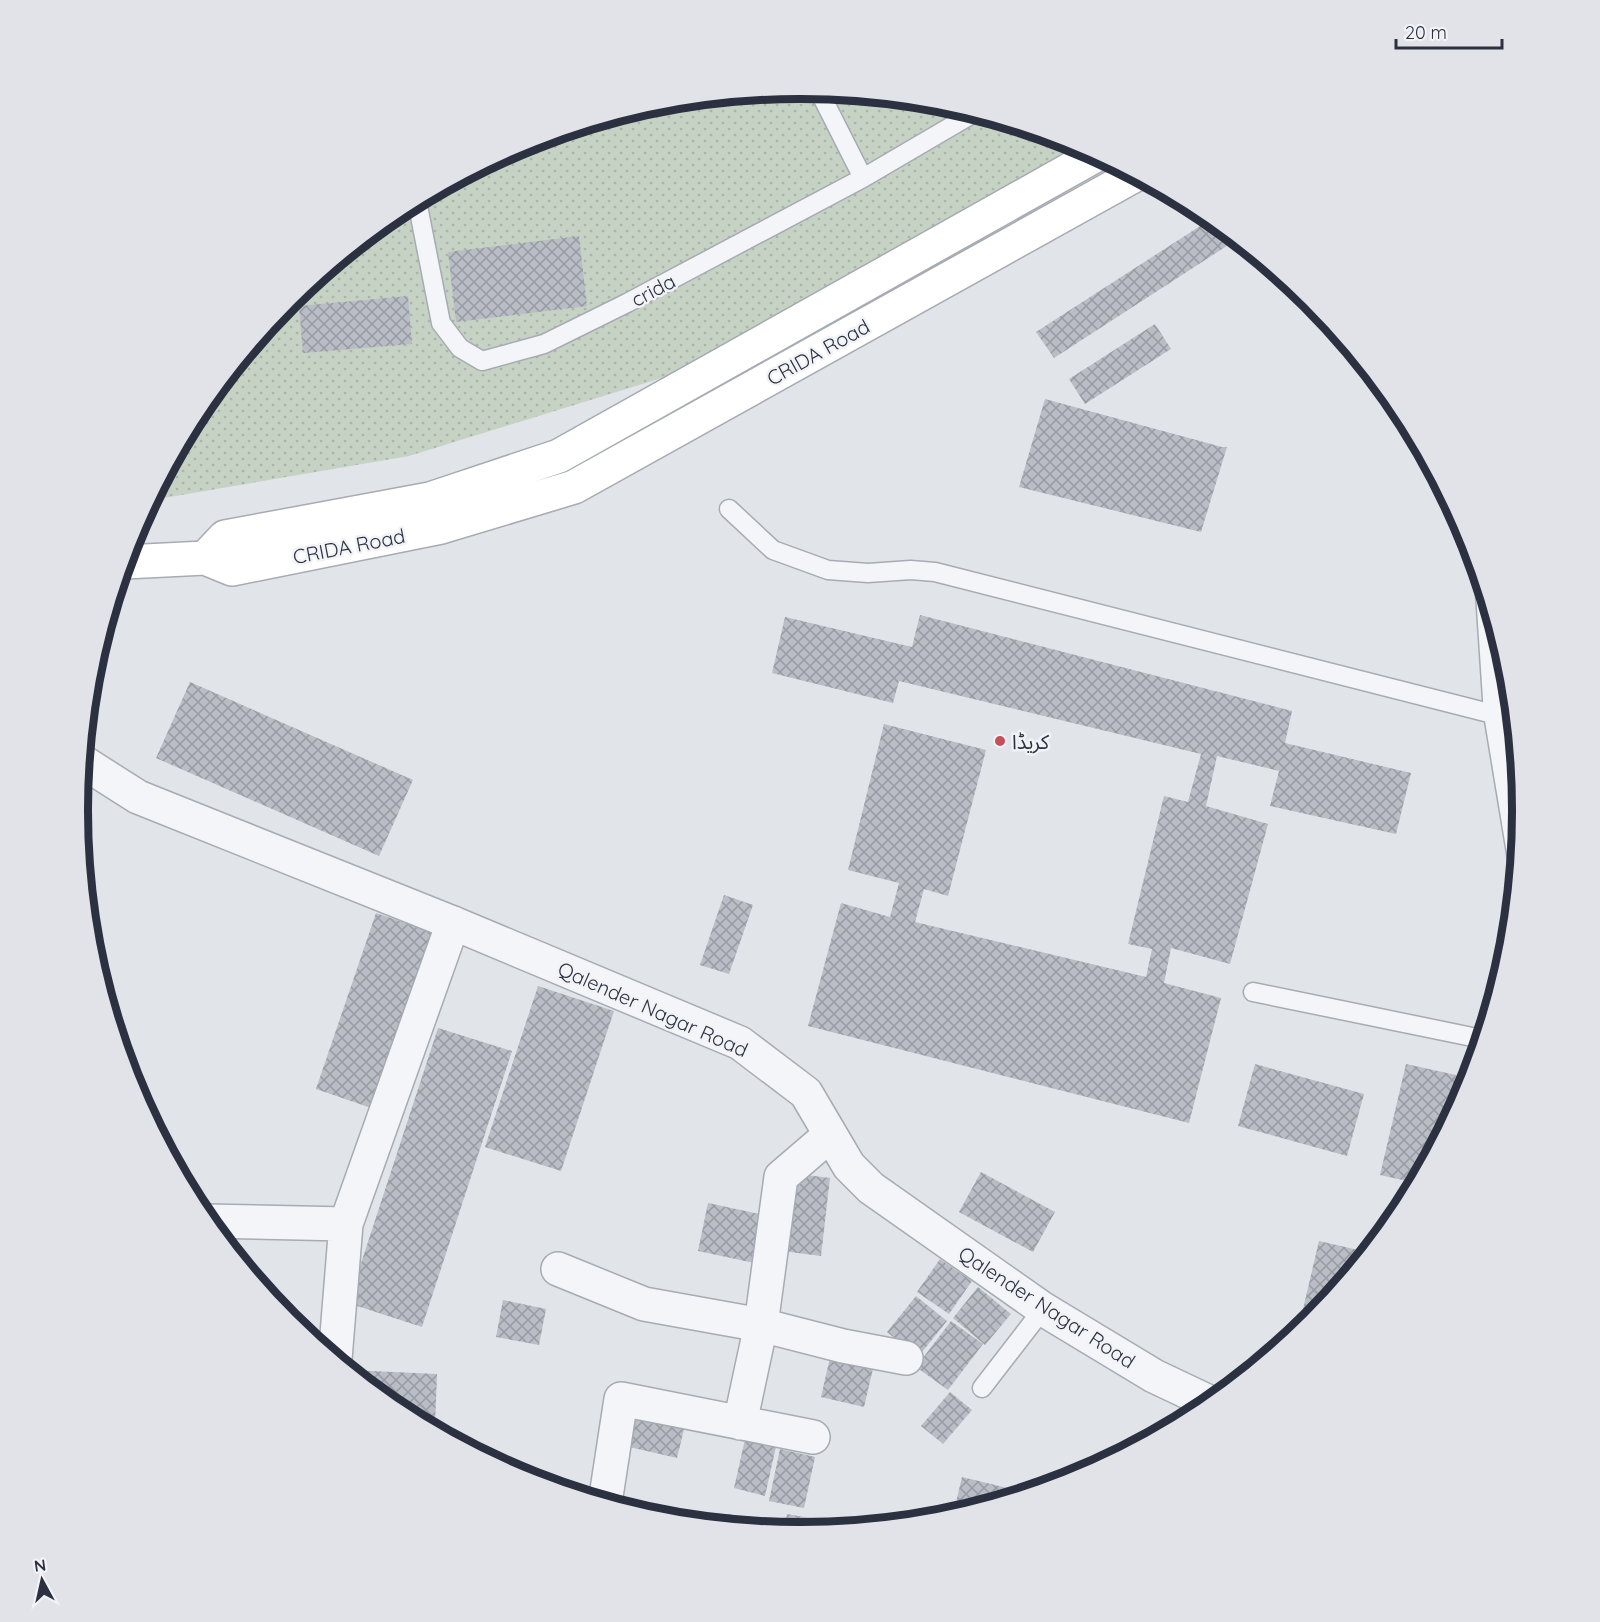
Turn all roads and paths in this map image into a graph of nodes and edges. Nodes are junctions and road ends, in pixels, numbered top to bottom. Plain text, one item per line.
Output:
1 (824, 100) edge
2 (964, 119) edge
3 (1086, 160) edge
4 (863, 178) junction
5 (1127, 179) edge
6 (419, 210) edge
7 (481, 482) junction
8 (729, 509) dead end
9 (493, 512) junction
10 (205, 558) junction
11 (134, 562) edge
12 (1487, 628) edge
13 (1493, 714) junction
14 (90, 767) edge
15 (1511, 825) edge
16 (453, 923) junction
17 (1253, 992) dead end
18 (1475, 1038) edge
19 (830, 1135) junction
20 (219, 1221) edge
21 (346, 1224) junction
22 (558, 1269) dead end
23 (1043, 1309) junction
24 (761, 1325) junction
25 (336, 1350) edge
26 (906, 1358) dead end
27 (982, 1388) dead end
28 (1201, 1398) edge
29 (740, 1423) junction
30 (813, 1437) dead end
31 (606, 1495) edge

1 - 4 lane
2 - 4 lane, crida
3 - 7 main road, CRIDA Road
4 - 6 lane, crida
5 - 9 main road, CRIDA Road
7 - 9 main road
7 - 10 main road, CRIDA Road
8 - 13 lane
9 - 10 main road, CRIDA Road
10 - 11 main road, CRIDA Road
12 - 13 lane
13 - 15 lane
14 - 16 street, Qalender Nagar Road
16 - 19 street, Qalender Nagar Road
16 - 21 street
17 - 18 lane
19 - 23 street, Qalender Nagar Road
19 - 24 street
20 - 21 street
21 - 25 street
22 - 24 street
23 - 27 lane
23 - 28 street, Qalender Nagar Road
24 - 26 street
24 - 29 street
29 - 30 street
29 - 31 street

